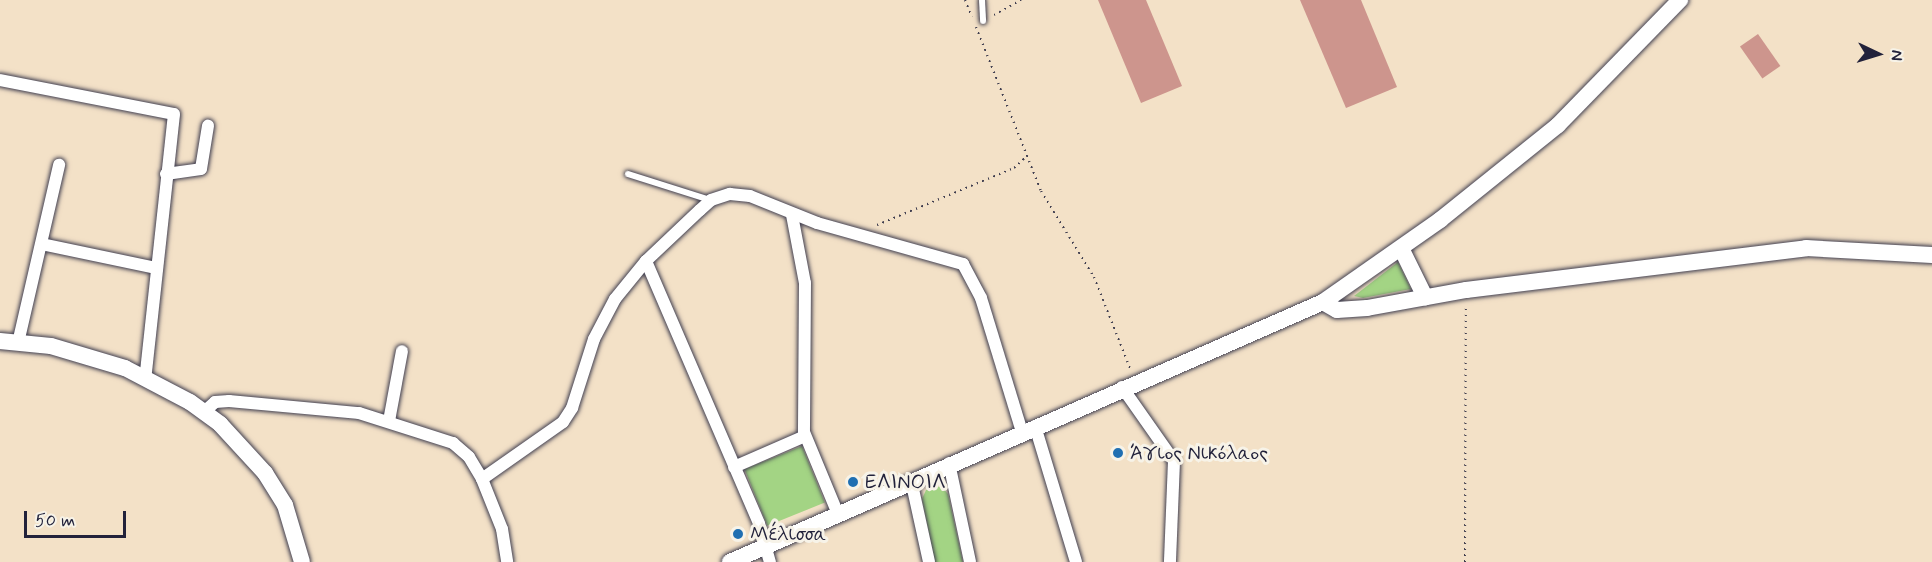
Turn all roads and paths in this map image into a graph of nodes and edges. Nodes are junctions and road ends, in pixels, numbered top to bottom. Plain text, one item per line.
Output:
1 (965, 0) edge
2 (982, 0) edge
3 (1021, 0) edge
4 (1680, 0) edge
5 (983, 21) junction
6 (975, 25) junction
7 (0, 80) edge
8 (208, 126) dead end
9 (1026, 157) junction
10 (59, 165) dead end
11 (166, 174) junction
12 (628, 174) dead end
13 (711, 200) junction
14 (792, 215) junction
15 (855, 234) junction
16 (42, 244) junction
17 (1401, 248) junction
18 (1932, 255) edge
19 (646, 261) junction
20 (156, 268) junction
21 (1466, 290) junction
22 (1425, 297) junction
23 (1323, 302) junction
24 (0, 341) edge
25 (18, 343) junction
26 (402, 351) dead end
27 (145, 378) junction
28 (1129, 385) junction
29 (204, 412) junction
30 (389, 421) junction
31 (1028, 429) junction
32 (805, 436) junction
33 (949, 463) junction
34 (734, 467) junction
35 (482, 479) junction
36 (911, 480) junction
37 (838, 514) junction
38 (769, 554) edge
39 (302, 562) edge
40 (507, 562) edge
41 (730, 562) edge
42 (928, 562) edge
43 (970, 562) edge
44 (1076, 562) edge
45 (1170, 562) edge
46 (1465, 562) edge

1 - 6 path
2 - 5 lane
3 - 5 path
4 - 17 street
5 - 6 path
6 - 9 path
7 - 11 street
8 - 11 street
9 - 15 path
9 - 28 path
10 - 16 street
11 - 20 street
12 - 13 lane
13 - 14 street
13 - 19 street
14 - 15 street
14 - 32 street
15 - 31 street
16 - 20 street
16 - 25 street
17 - 22 street
17 - 23 street
18 - 21 street
19 - 34 street
19 - 35 street
20 - 27 street
21 - 22 street
21 - 46 path
22 - 23 street
23 - 28 street
24 - 25 street
25 - 27 street
26 - 30 street
27 - 29 street
28 - 31 street
28 - 45 street
29 - 30 street
29 - 39 street
30 - 35 street
31 - 33 street
31 - 44 street
32 - 34 street
32 - 37 street
33 - 36 street
33 - 43 street
34 - 38 street
35 - 40 street
36 - 37 street
36 - 42 street
37 - 38 street
38 - 41 street

